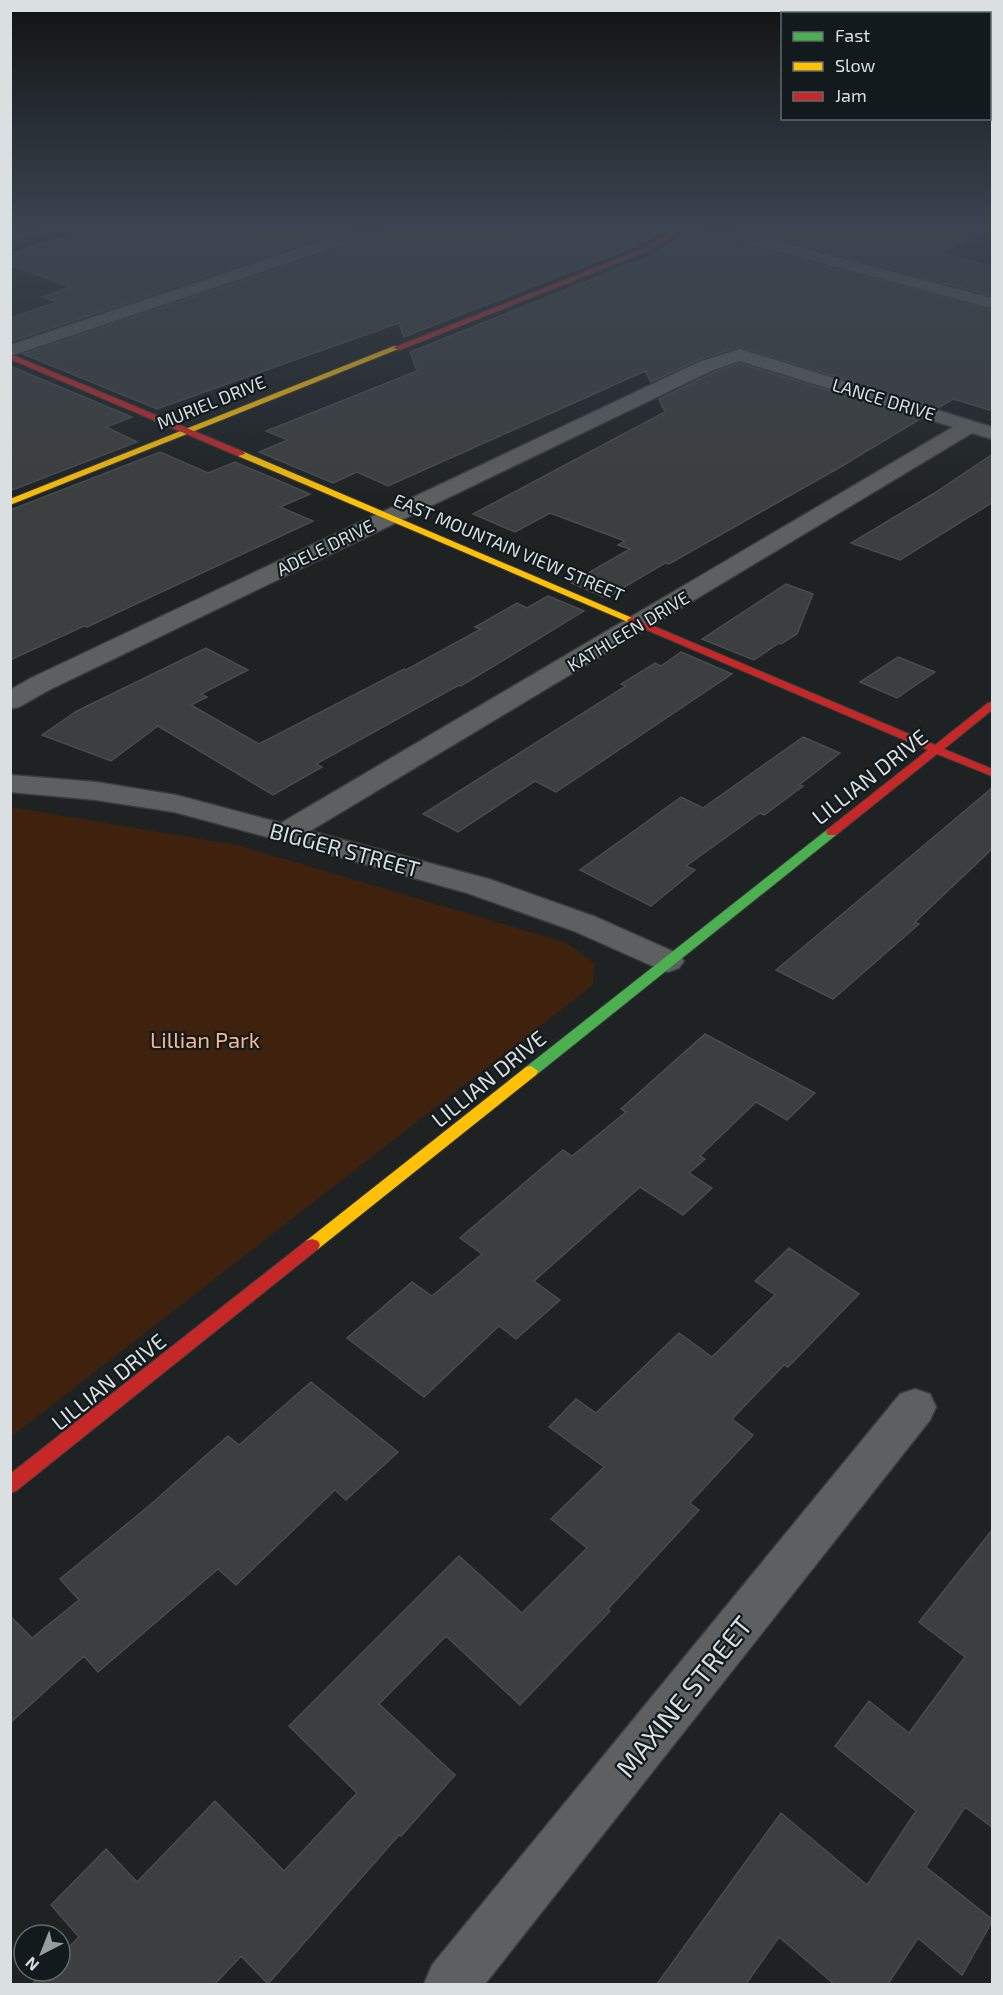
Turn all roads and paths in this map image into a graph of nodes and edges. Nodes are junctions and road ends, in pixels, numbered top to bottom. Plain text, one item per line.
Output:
1 (108, 318) edge
2 (471, 318) edge
3 (10, 351) edge
4 (740, 355) joint
5 (10, 356) edge
6 (970, 426) junction
7 (189, 430) junction
8 (993, 433) edge
9 (10, 502) edge
10 (390, 516) junction
11 (640, 624) junction
12 (10, 701) edge
13 (993, 705) edge
14 (937, 749) junction
15 (993, 772) edge
16 (10, 783) edge
17 (285, 833) junction
18 (668, 961) junction
19 (915, 1407) dead end
20 (10, 1485) edge
21 (451, 1984) edge

1 - 3 street
2 - 7 street, MURIEL DRIVE
4 - 6 street, LANCE DRIVE
4 - 10 street, ADELE DRIVE
5 - 7 street, EAST MOUNTAIN VIEW STREET
6 - 8 street, LANCE DRIVE
6 - 11 street, KATHLEEN DRIVE
7 - 9 street, MURIEL DRIVE
7 - 10 street, EAST MOUNTAIN VIEW STREET
10 - 11 street, EAST MOUNTAIN VIEW STREET
10 - 12 street, ADELE DRIVE
11 - 14 street, EAST MOUNTAIN VIEW STREET
11 - 17 street, KATHLEEN DRIVE
13 - 14 street, LILLIAN DRIVE
14 - 15 street, EAST MOUNTAIN VIEW STREET
14 - 18 street, LILLIAN DRIVE
16 - 17 street, BIGGER STREET
17 - 18 street, BIGGER STREET
18 - 20 street, LILLIAN DRIVE
19 - 21 street, MAXINE STREET

